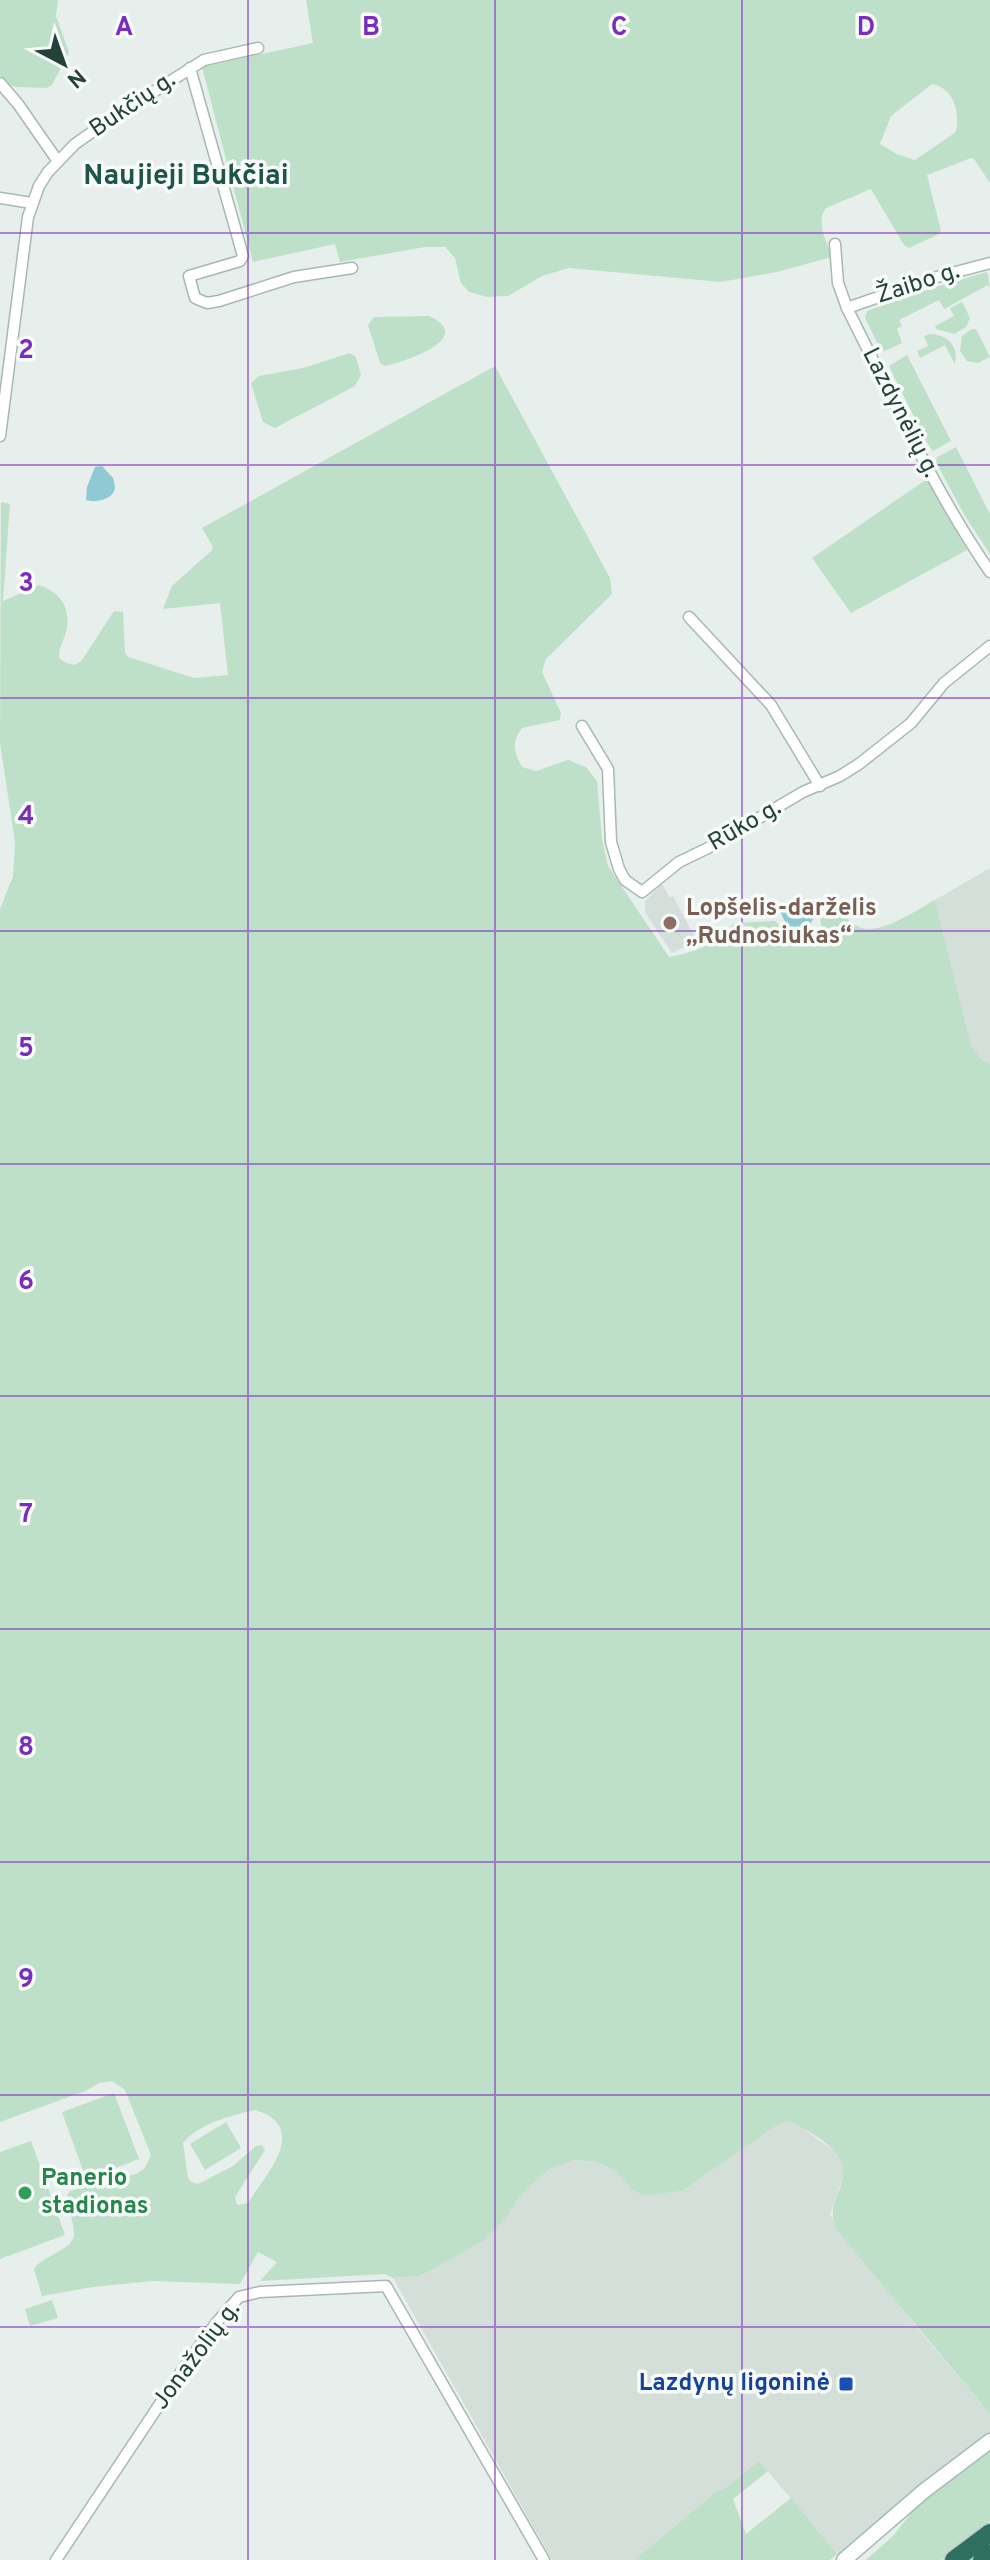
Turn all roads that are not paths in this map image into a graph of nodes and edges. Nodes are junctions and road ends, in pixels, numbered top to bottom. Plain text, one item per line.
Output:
1 (258, 48) dead end
2 (190, 68) junction
3 (0, 83) edge
4 (57, 160) junction
5 (0, 198) edge
6 (32, 203) junction
7 (835, 244) dead end
8 (990, 263) edge
9 (352, 268) dead end
10 (847, 308) junction
11 (0, 436) edge
12 (990, 572) edge
13 (689, 617) dead end
14 (990, 646) edge
15 (582, 726) dead end
16 (820, 786) junction
17 (990, 2441) edge
18 (990, 2533) edge
19 (990, 2554) edge
20 (56, 2560) edge
21 (544, 2560) edge
22 (844, 2560) edge
23 (954, 2560) edge
24 (982, 2560) edge

1 - 2 street, Bukčių g.
2 - 4 street, Bukčių g.
2 - 9 street
3 - 4 street
4 - 6 street, Bukčių g.
5 - 6 street
6 - 11 street, Bukčių g.
7 - 10 street, Lazdynėlių g.
8 - 10 street, Žaibo g.
10 - 12 street, Lazdynėlių g.
13 - 16 street
14 - 16 street, Rūko g.
15 - 16 street, Rūko g.
17 - 22 street
18 - 23 highway
19 - 24 highway
20 - 21 street, Jonažolių g.

